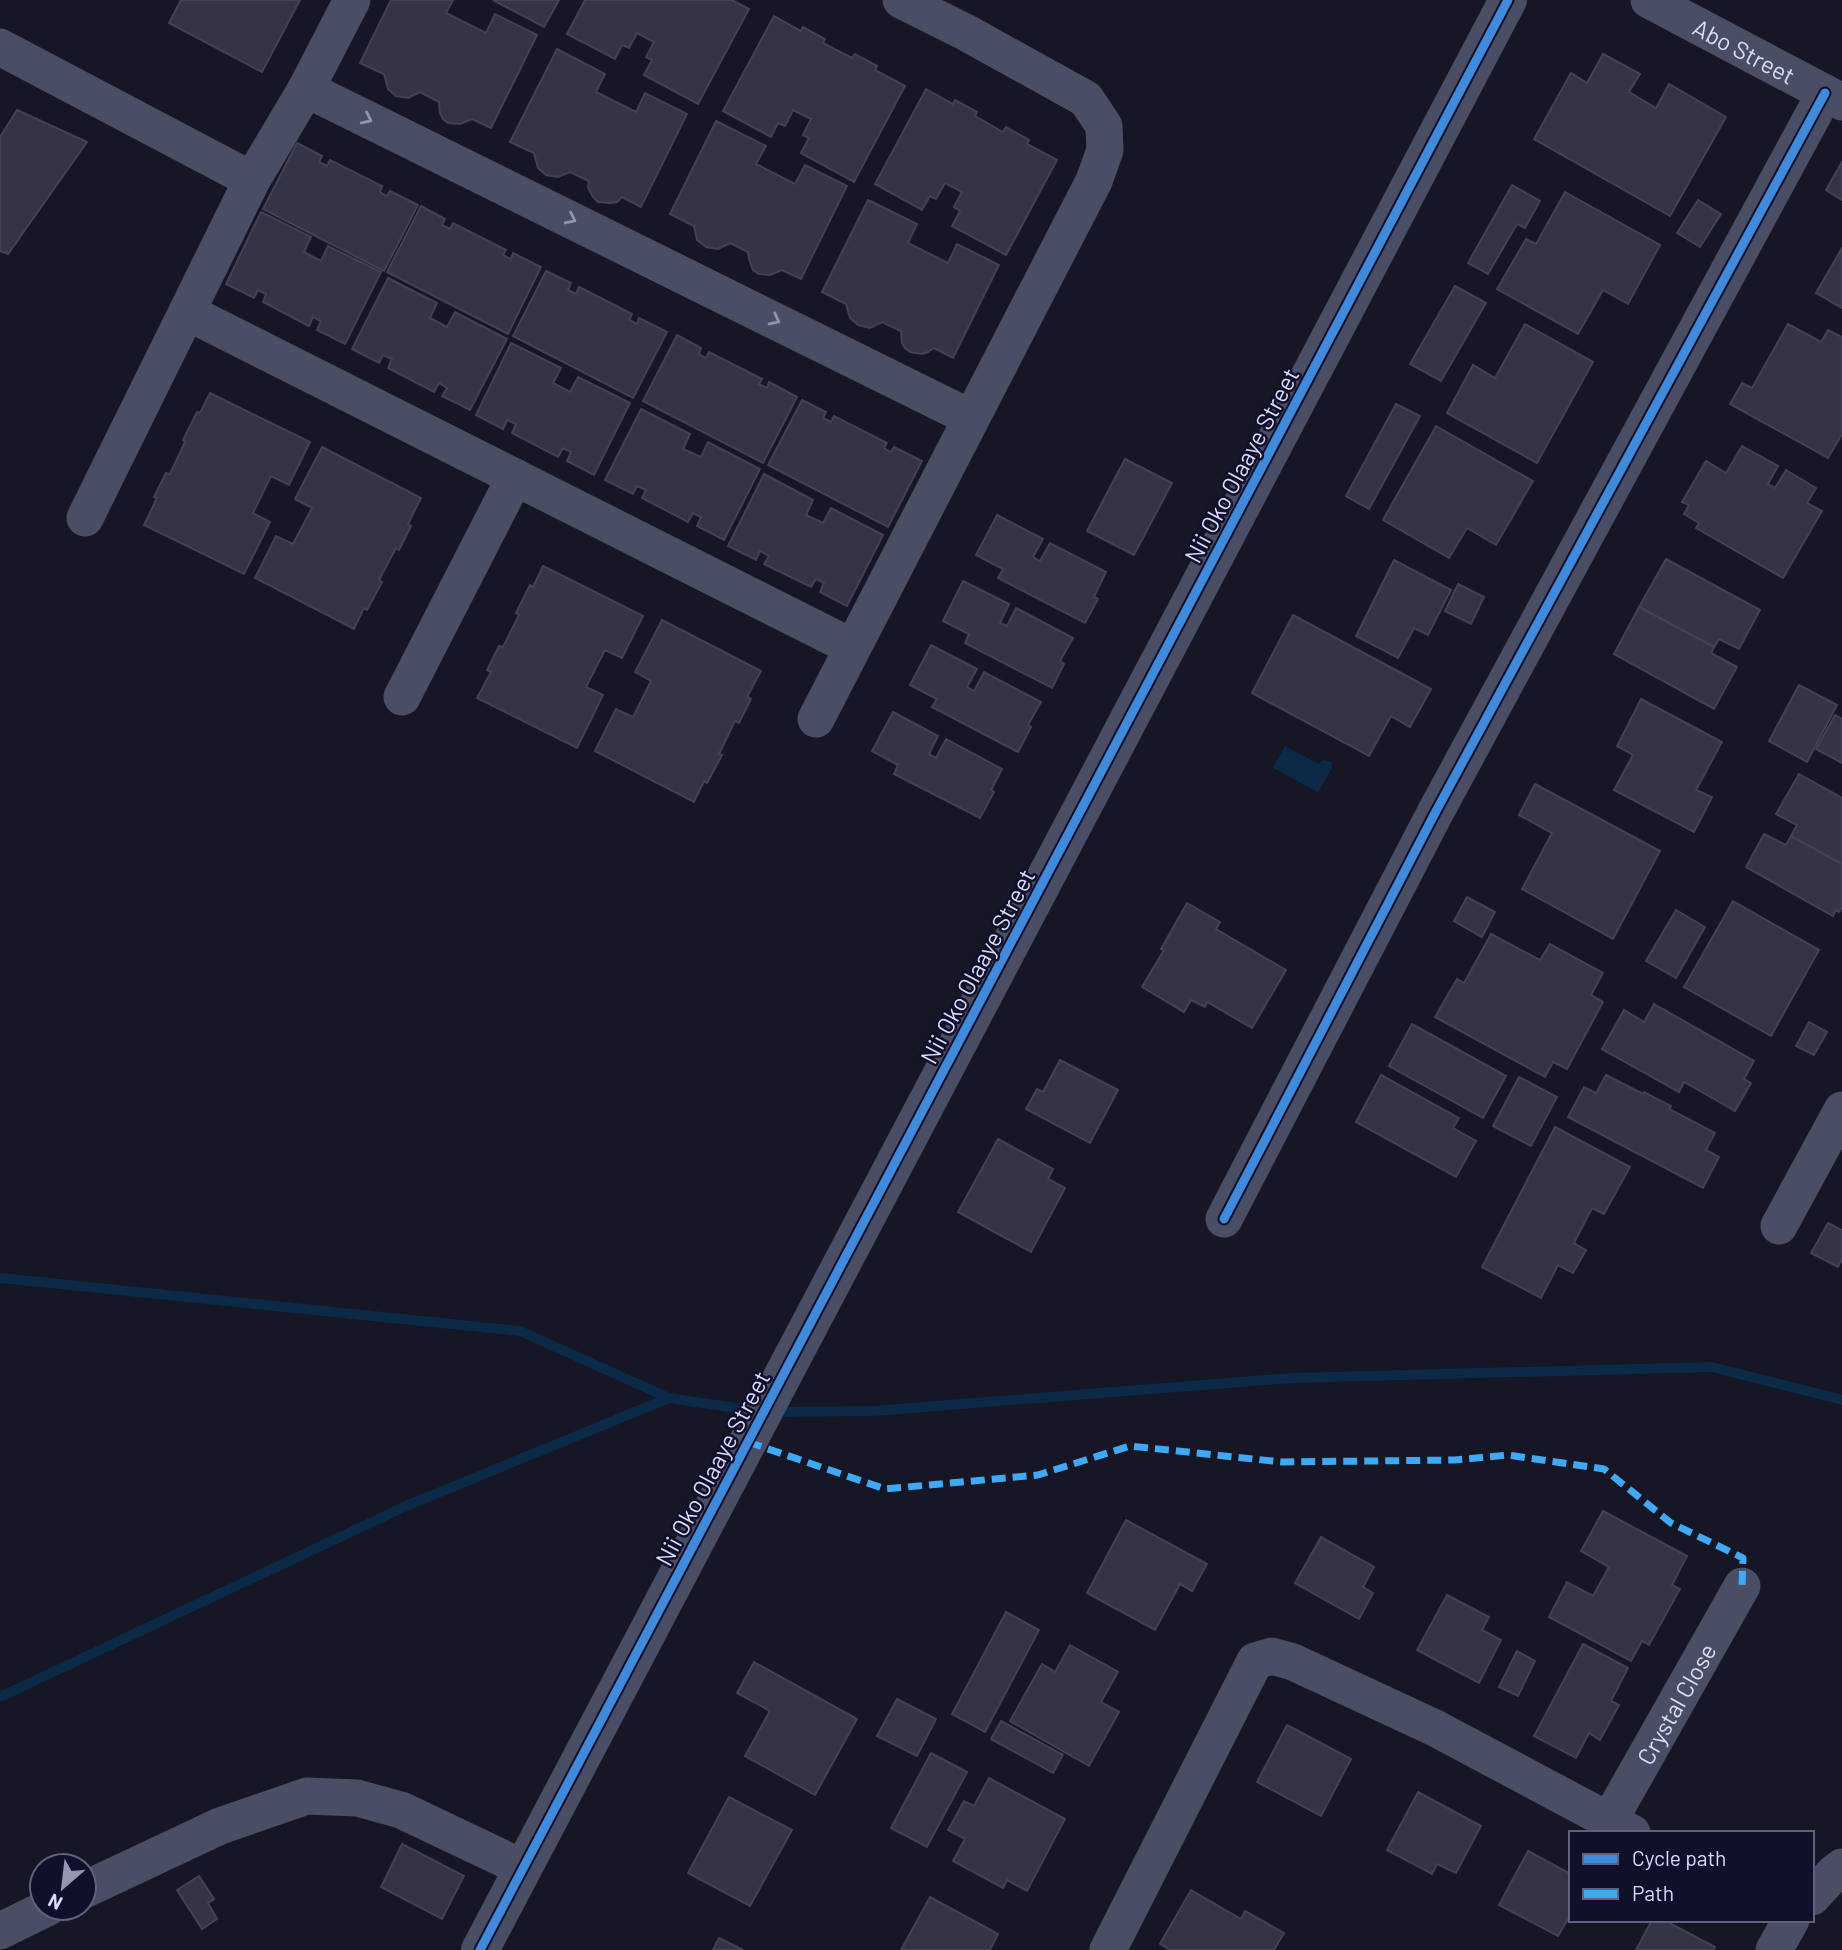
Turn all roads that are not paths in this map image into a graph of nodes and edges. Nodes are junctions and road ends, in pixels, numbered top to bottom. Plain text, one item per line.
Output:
1 (352, 0) edge
2 (901, 0) edge
3 (1508, 0) edge
4 (1649, 0) edge
5 (0, 47) edge
6 (306, 89) junction
7 (1833, 98) edge
8 (252, 180) junction
9 (187, 312) junction
10 (971, 418) junction
11 (515, 477) junction
12 (85, 518) dead end
13 (852, 647) junction
14 (402, 697) dead end
15 (816, 719) dead end
16 (1842, 1110) edge
17 (1224, 1219) dead end
18 (1779, 1226) dead end
19 (1742, 1586) dead end
20 (1620, 1827) edge
21 (1842, 1867) edge
22 (523, 1868) junction
23 (98, 1883) edge
24 (1814, 1895) edge
25 (28, 1917) edge
26 (0, 1931) edge
27 (480, 1950) edge
28 (1108, 1950) edge

1 - 6 street
2 - 10 street
3 - 22 street, Nii Oko Olaaye Street
4 - 7 street, Abo Street
5 - 8 street
6 - 8 street
6 -> 10 street
7 - 17 street
8 - 9 street
9 - 11 street
9 - 12 street
10 - 13 street
11 - 13 street
11 - 14 street
13 - 15 street
16 - 18 street
19 - 20 street, Crystal Close
20 - 28 street
21 - 24 street
22 - 23 street
22 - 27 street, Nii Oko Olaaye Street
25 - 26 street

